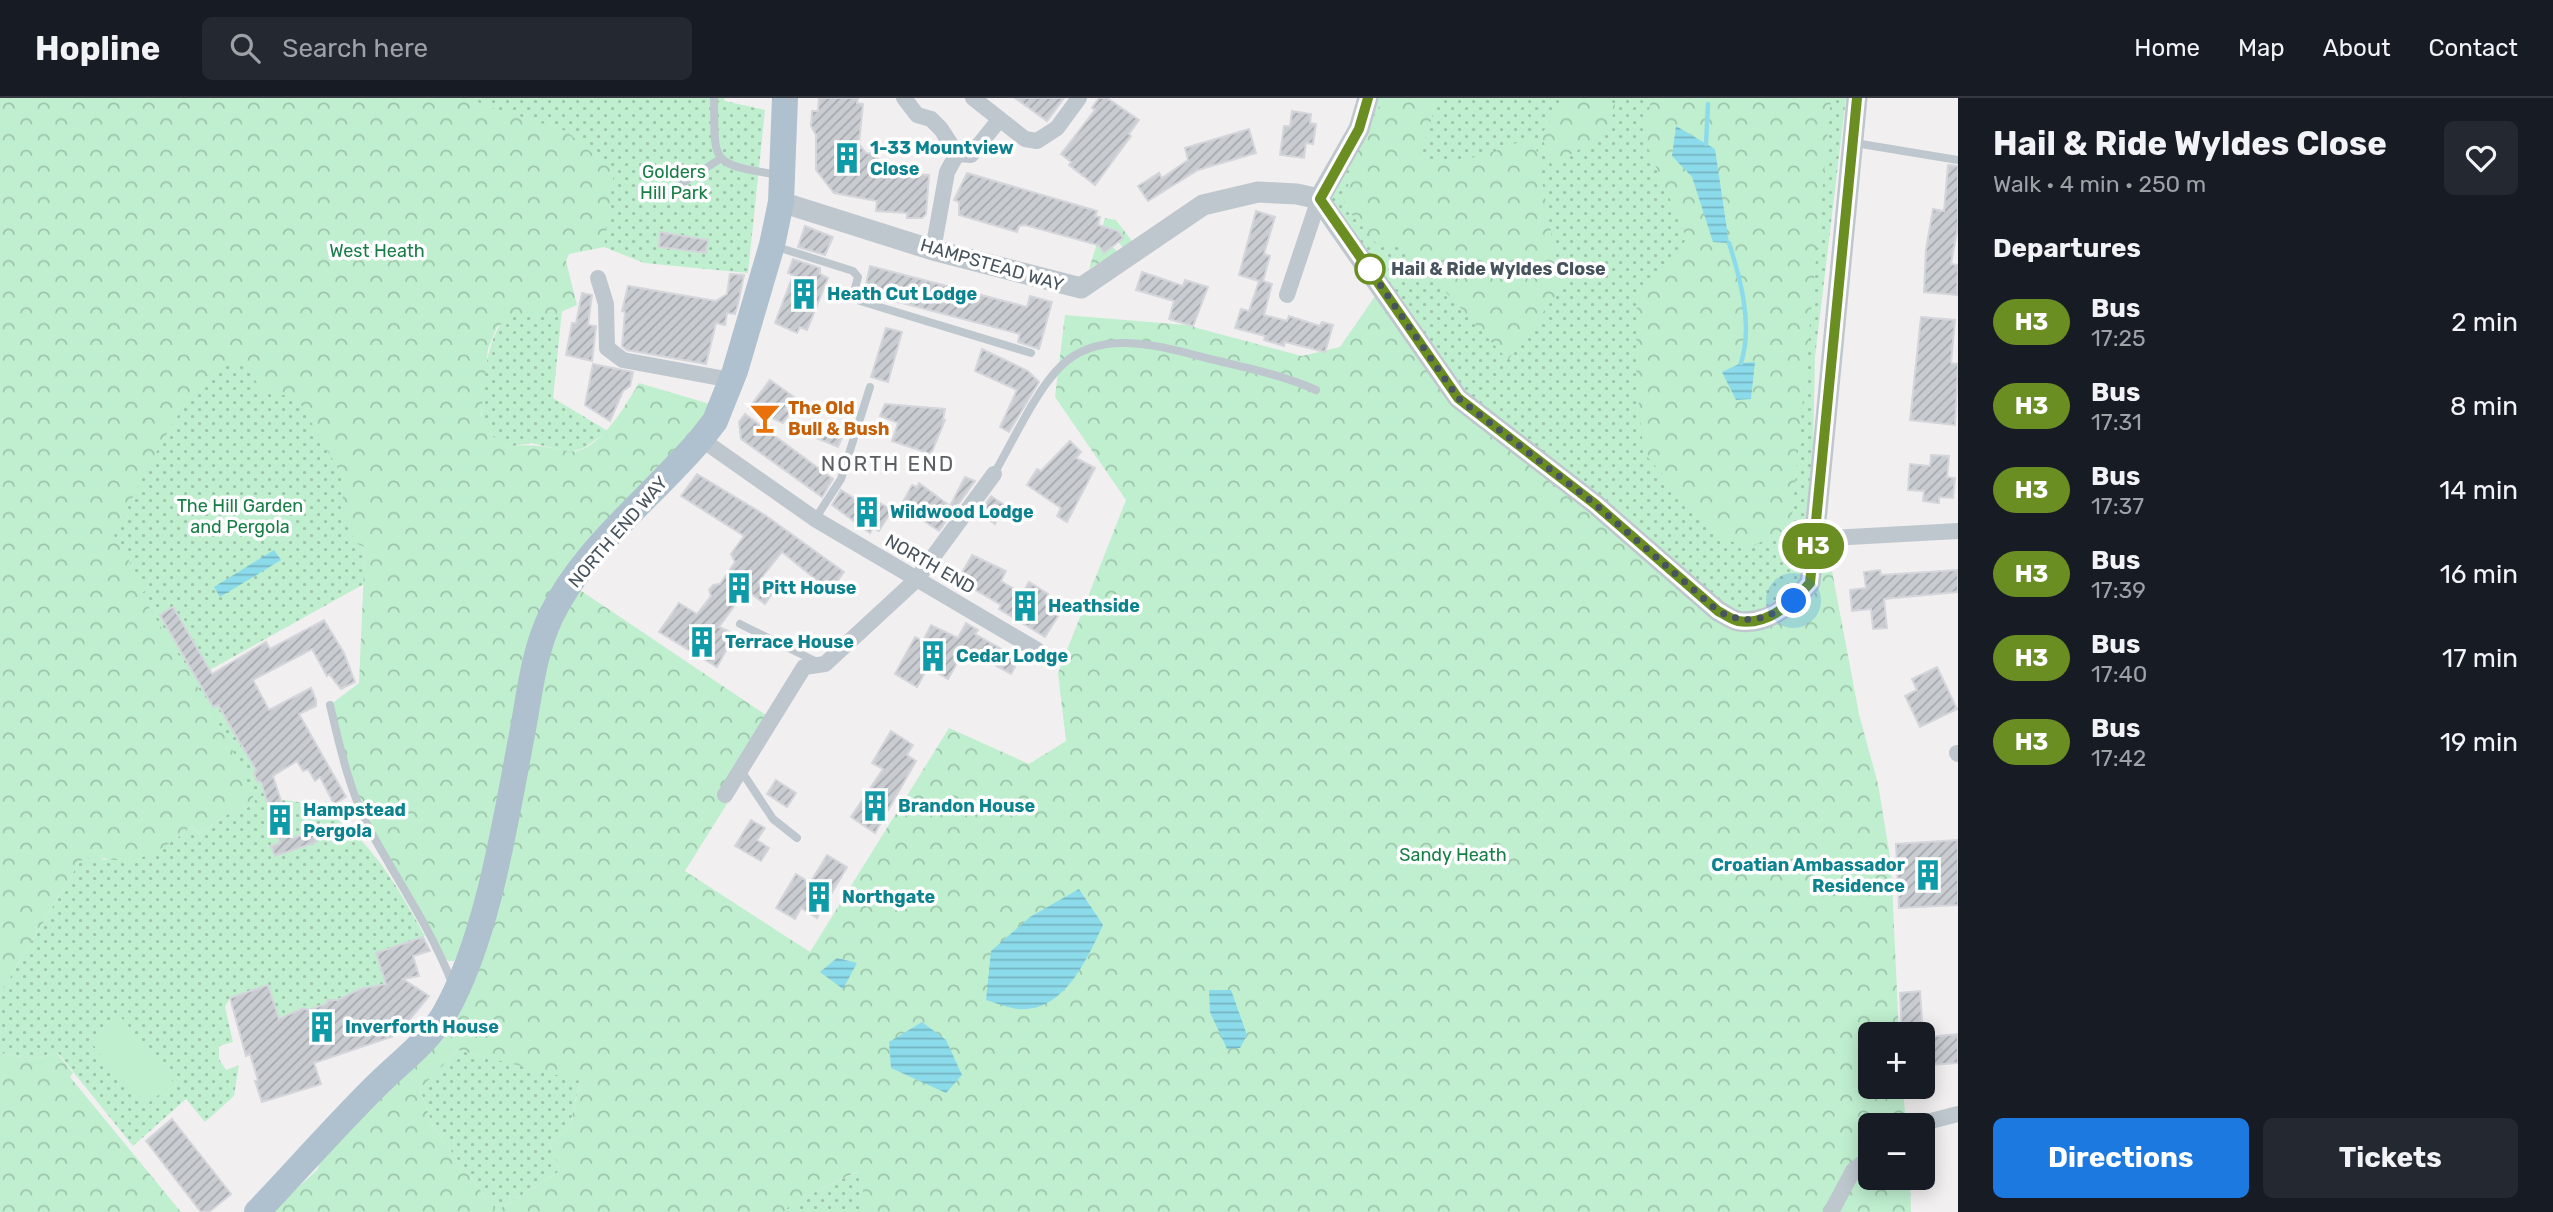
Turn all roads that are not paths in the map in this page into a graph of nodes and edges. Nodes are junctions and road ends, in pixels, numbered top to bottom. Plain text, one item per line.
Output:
1 (714, 98) edge
2 (785, 98) edge
3 (904, 98) edge
4 (973, 98) edge
5 (1079, 98) edge
6 (1368, 98) edge
7 (1857, 98) edge
8 (999, 120) junction
9 (1852, 143) junction
10 (957, 154) junction
11 (720, 159) junction
12 (1958, 160) edge
13 (664, 195) dead end
14 (781, 197) junction
15 (1320, 199) junction
16 (772, 245) junction
17 (933, 250) junction
18 (598, 278) dead end
19 (1287, 295) dead end
20 (1031, 353) dead end
21 (731, 380) junction
22 (870, 387) dead end
23 (1316, 390) dead end
24 (701, 439) junction
25 (993, 474) joint
26 (815, 519) junction
27 (1958, 531) edge
28 (1813, 539) junction
29 (916, 580) junction
30 (740, 624) dead end
31 (1037, 649) dead end
32 (823, 664) junction
33 (330, 705) dead end
34 (740, 769) junction
35 (725, 795) dead end
36 (797, 838) dead end
37 (454, 987) junction
38 (1958, 1114) edge
39 (1935, 1120) edge
40 (1858, 1167) edge
41 (257, 1212) edge
42 (1831, 1212) edge

1 - 11 lane
2 - 14 main road, NORTH END WAY
3 - 10 street
4 - 8 street
5 - 8 street
6 - 15 street
7 - 9 street
8 - 10 street
9 - 12 lane
9 - 28 street
10 - 17 street
11 - 13 lane
11 - 14 lane
14 - 16 main road, NORTH END WAY
14 - 17 street, HAMPSTEAD WAY
15 - 17 street, HAMPSTEAD WAY
15 - 19 street
15 - 28 street
16 - 20 lane
16 - 21 main road, NORTH END WAY
18 - 21 street
21 - 24 main road, NORTH END WAY
22 - 26 lane
23 - 25 lane
24 - 26 street, NORTH END
24 - 37 main road, NORTH END WAY
25 - 29 street
26 - 29 street, NORTH END
27 - 28 street
29 - 31 street, NORTH END
29 - 32 street
30 - 32 lane
32 - 34 street
33 - 37 lane
34 - 35 street
34 - 36 lane
37 - 41 main road, NORTH END WAY
38 - 39 street
40 - 42 street

